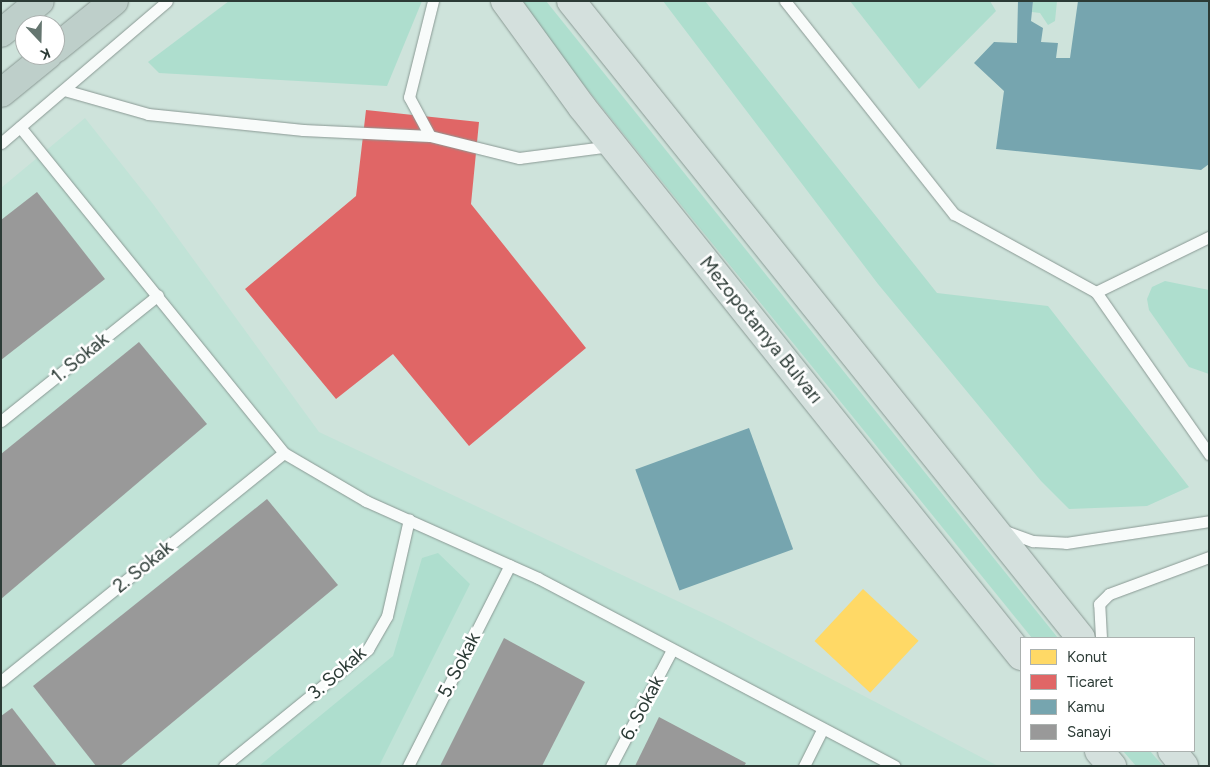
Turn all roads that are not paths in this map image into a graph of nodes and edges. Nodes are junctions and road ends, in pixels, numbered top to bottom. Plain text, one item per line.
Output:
1 (40, 1) edge
2 (114, 1) edge
3 (167, 1) edge
4 (432, 1) edge
5 (505, 1) edge
6 (571, 1) edge
7 (784, 1) edge
8 (1, 33) edge
9 (65, 41) edge
10 (36, 65) edge
11 (64, 90) junction
12 (1, 93) edge
13 (20, 127) junction
14 (430, 136) junction
15 (1, 143) edge
16 (613, 146) junction
17 (1209, 237) edge
18 (1096, 292) junction
19 (158, 295) junction
20 (1, 421) edge
21 (284, 453) junction
22 (1209, 454) edge
23 (409, 519) junction
24 (1209, 521) edge
25 (990, 526) junction
26 (1209, 557) edge
27 (510, 565) junction
28 (1080, 637) edge
29 (1101, 637) edge
30 (672, 650) junction
31 (1020, 655) edge
32 (1, 681) edge
33 (822, 730) junction
34 (1101, 752) edge
35 (1173, 752) edge
36 (224, 766) edge
37 (408, 766) edge
38 (611, 766) edge
39 (804, 766) edge
40 (895, 766) edge
41 (1112, 766) edge
42 (1184, 766) edge

1 - 8 highway
2 - 9 highway
3 - 11 lane
4 - 14 lane
5 - 16 main road, Mezopotamya Bulvarı
6 - 25 main road
7 - 18 lane
10 - 12 highway
11 - 13 lane
11 - 14 lane
13 - 15 lane
13 - 19 lane
14 - 16 lane
16 - 31 main road, Mezopotamya Bulvarı
17 - 18 lane
18 - 22 lane
19 - 20 lane, 1. Sokak
19 - 21 lane
21 - 23 lane
21 - 32 lane, 2. Sokak
23 - 27 lane
23 - 36 lane, 3. Sokak
24 - 25 lane
25 - 28 main road
26 - 29 lane
27 - 30 lane
27 - 37 lane, 5. Sokak
30 - 33 lane
30 - 38 lane, 6. Sokak
33 - 39 lane
33 - 40 lane
34 - 41 main road
35 - 42 main road

